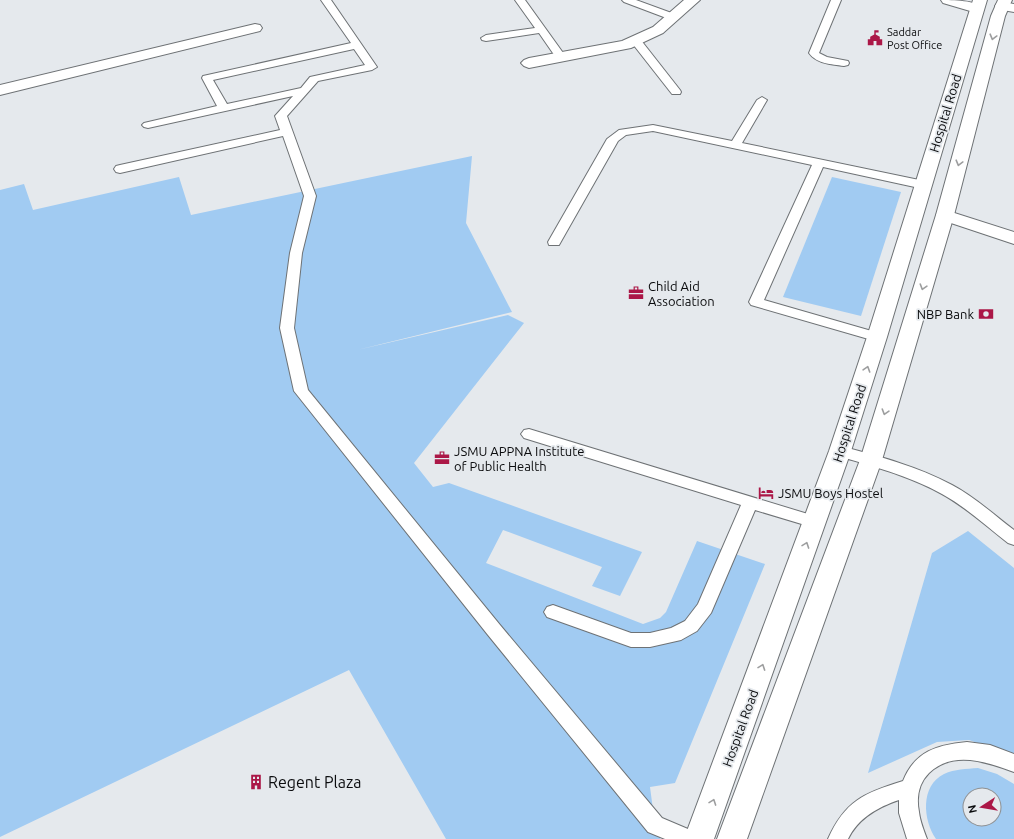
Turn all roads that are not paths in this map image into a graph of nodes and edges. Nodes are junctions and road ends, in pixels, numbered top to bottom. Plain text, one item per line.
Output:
1 (326, 0) edge
2 (520, 0) edge
3 (627, 0) edge
4 (693, 0) edge
5 (836, 0) edge
6 (948, 0) edge
7 (978, 4) edge
8 (1007, 5) edge
9 (672, 17) junction
10 (256, 28) dead end
11 (542, 30) junction
12 (486, 38) dead end
13 (636, 41) junction
14 (357, 45) junction
15 (561, 57) junction
16 (529, 63) dead end
17 (844, 63) dead end
18 (0, 90) edge
19 (304, 90) junction
20 (676, 92) dead end
21 (762, 100) dead end
22 (224, 108) junction
23 (148, 125) dead end
24 (287, 132) junction
25 (735, 145) junction
26 (819, 163) junction
27 (120, 169) dead end
28 (924, 185) junction
29 (944, 215) junction
30 (1014, 238) edge
31 (554, 242) dead end
32 (877, 337) junction
33 (529, 434) dead end
34 (840, 451) junction
35 (871, 460) junction
36 (750, 502) junction
37 (815, 522) junction
38 (1014, 539) edge
39 (553, 612) dead end
40 (1014, 763) edge
41 (909, 788) junction
42 (688, 839) edge
43 (699, 839) edge
44 (732, 839) edge
45 (838, 839) edge
46 (916, 839) edge

1 - 14 lane
2 - 11 lane
3 - 9 lane
4 - 9 main road
5 - 17 lane
6 - 7 main road
7 - 28 main road, Hospital Road
8 -> 29 main road, Hospital Road
9 - 13 main road
10 - 18 main road
11 - 12 lane
11 - 15 lane
13 - 15 main road
13 - 20 lane
14 - 19 lane
14 - 22 lane
15 - 16 main road
19 - 22 lane
19 - 24 lane
21 - 25 lane
22 - 23 lane
24 - 27 lane
24 - 42 lane
25 - 26 lane
25 - 31 lane
26 - 28 lane
26 - 32 lane
28 - 32 main road, Hospital Road
29 - 30 main road
29 -> 35 main road, Hospital Road
34 -> 32 main road, Hospital Road
33 - 36 lane
34 - 35 lane
34 - 37 main road, Hospital Road
35 - 38 lane
35 - 44 main road, Hospital Road
36 - 37 lane
36 - 39 lane
43 -> 37 main road, Hospital Road
40 - 41 lane
41 - 45 lane
41 - 46 lane

